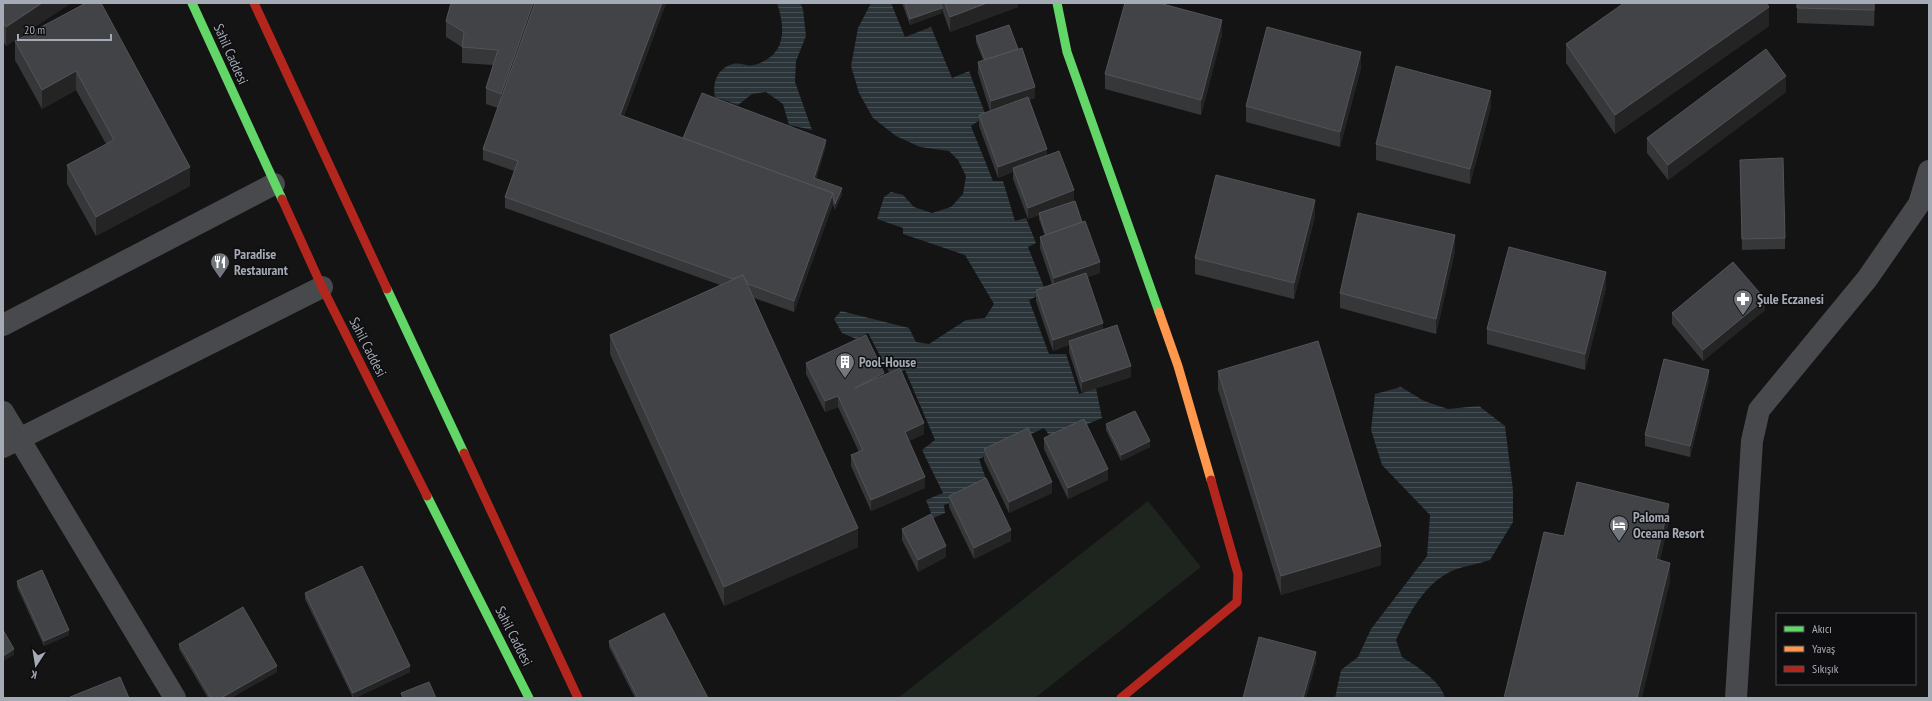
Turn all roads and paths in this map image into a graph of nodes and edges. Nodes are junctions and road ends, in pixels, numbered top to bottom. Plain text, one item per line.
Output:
1 (192, 3) edge
2 (254, 3) edge
3 (1057, 3) edge
4 (1929, 171) edge
5 (274, 184) junction
6 (322, 287) junction
7 (3, 325) edge
8 (3, 412) edge
9 (11, 444) edge
10 (174, 698) edge
11 (529, 698) edge
12 (578, 698) edge
13 (1121, 698) edge
14 (1736, 698) edge

1 - 5 street, Sahil Caddesi
2 - 12 street
3 - 13 street
4 - 14 street
5 - 6 street, Sahil Caddesi
5 - 7 street
6 - 9 street
6 - 11 street, Sahil Caddesi
8 - 9 street
9 - 10 street

